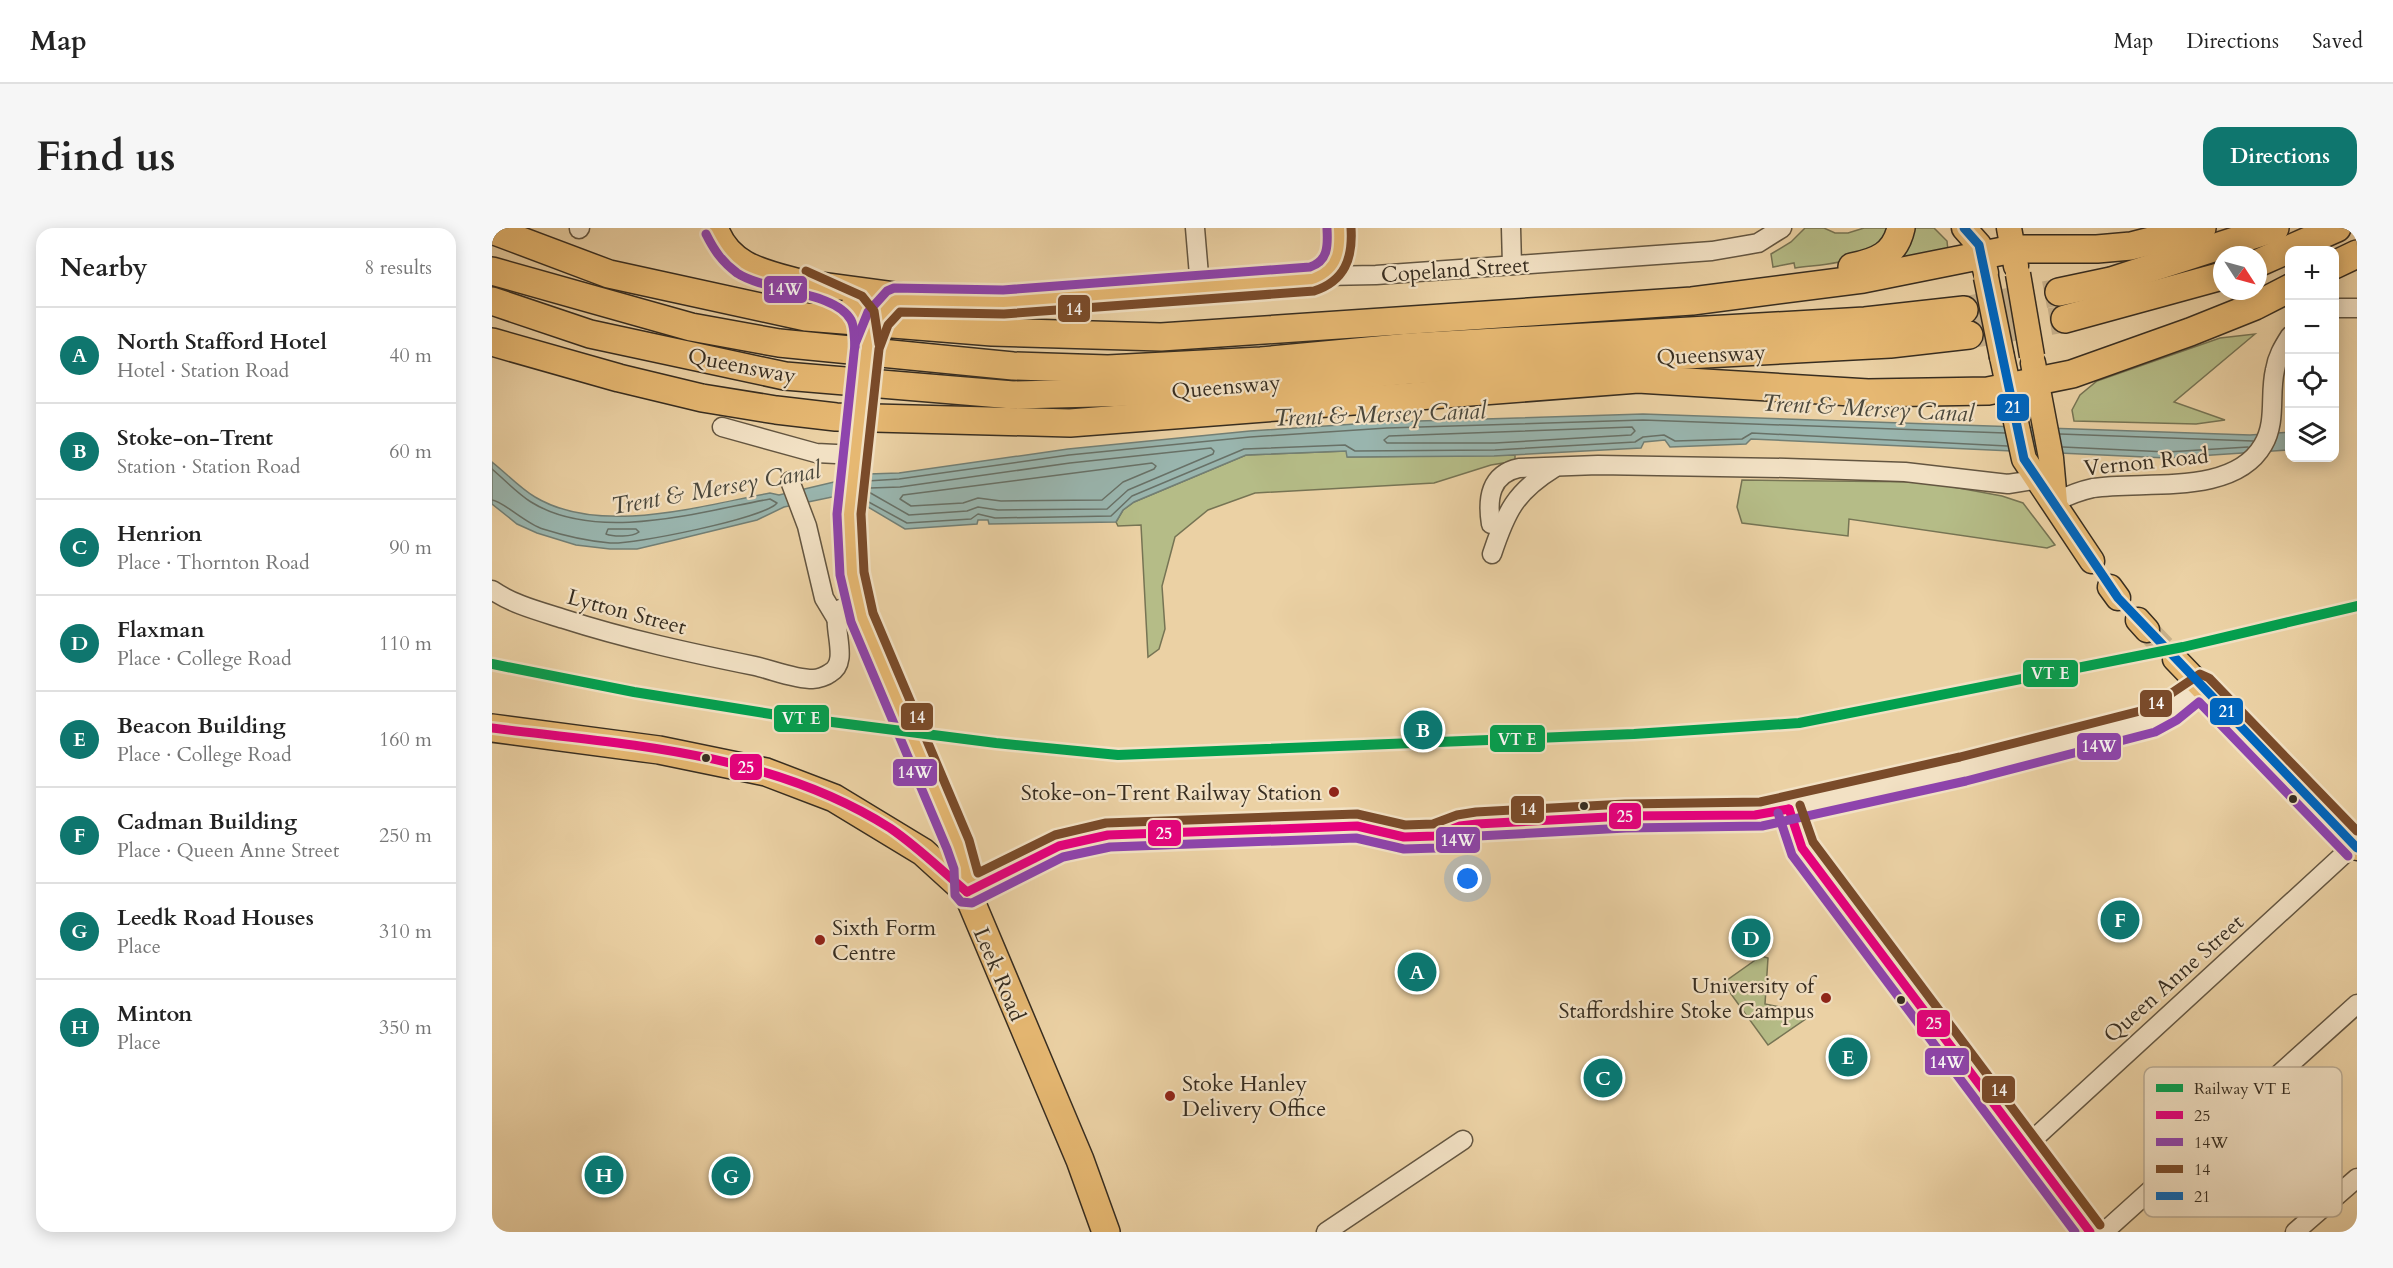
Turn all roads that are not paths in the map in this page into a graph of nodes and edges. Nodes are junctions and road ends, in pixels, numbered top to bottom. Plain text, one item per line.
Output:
1 (716, 228) edge
2 (1195, 228) edge
3 (1510, 228) edge
4 (1782, 228) edge
5 (1901, 228) edge
6 (1964, 228) edge
7 (2202, 228) edge
8 (2275, 228) edge
9 (2337, 228) edge
10 (492, 230) edge
11 (1340, 237) edge
12 (2013, 250) edge
13 (2357, 254) edge
14 (2267, 259) edge
15 (2339, 263) edge
16 (1512, 265) junction
17 (1984, 266) junction
18 (492, 271) edge
19 (609, 274) junction
20 (1377, 275) junction
21 (1323, 276) junction
22 (2213, 278) edge
23 (801, 282) junction
24 (1200, 287) junction
25 (2285, 290) edge
26 (2059, 292) tunnel mouth
27 (1744, 294) junction
28 (935, 300) junction
29 (492, 301) edge
30 (2357, 308) edge
31 (2339, 309) edge
32 (2065, 319) tunnel mouth
33 (590, 334) junction
34 (492, 342) edge
35 (2285, 343) edge
36 (867, 346) junction
37 (1074, 368) junction
38 (2033, 369) junction
39 (2011, 398) junction
40 (938, 420) junction
41 (722, 428) dead end
42 (856, 453) junction
43 (1556, 467) junction
44 (2047, 472) junction
45 (790, 481) dead end
46 (2055, 502) junction
47 (1491, 524) dead end
48 (1492, 554) dead end
49 (2092, 561) dead end
50 (492, 590) edge
51 (857, 603) junction
52 (836, 618) junction
53 (2175, 659) tunnel mouth
54 (2200, 686) junction
55 (492, 728) edge
56 (1789, 809) junction
57 (2356, 847) edge
58 (967, 892) junction
59 (2357, 1004) edge
60 (2287, 1067) edge
61 (1462, 1140) dead end
62 (2025, 1147) junction
63 (2357, 1178) edge
64 (2342, 1191) edge
65 (2144, 1196) edge
66 (2312, 1217) edge
67 (1106, 1232) edge
68 (1326, 1232) edge
69 (2090, 1232) edge
70 (2104, 1232) edge
71 (2295, 1232) edge

1 - 23 main road
2 - 24 street
3 - 16 street
4 - 16 street, Copeland Street
5 - 27 highway
6 - 17 main road
7 - 12 highway
8 - 26 highway
9 - 14 highway
10 - 19 highway
11 - 20 street
11 - 21 main road
12 - 17 highway
12 - 38 main road, bridge
13 - 15 highway
16 - 20 street, Copeland Street
17 - 27 highway
17 - 39 main road, bridge
18 - 37 highway, Queensway
19 - 27 highway
19 - 37 highway
20 - 21 street, Copeland Street
21 - 24 main road, Copeland Street
22 - 32 highway
23 - 28 main road, Copeland Street
23 - 36 main road, bridge
24 - 28 main road, Copeland Street
25 - 38 highway
28 - 36 main road, bridge
29 - 33 highway, Queensway
30 - 31 street
33 - 37 highway, Queensway
33 - 40 highway
34 - 40 highway
35 - 46 street, Vernon Road
36 - 42 main road, bridge
38 - 39 highway
38 - 44 main road
39 - 40 highway
39 - 44 main road
41 - 42 street
42 - 51 main road
43 - 44 street
43 - 47 street
43 - 48 street
44 - 46 main road
45 - 52 street, Lytton Street
46 - 49 main road
50 - 52 street, Lytton Street
51 - 52 street
51 - 58 main road
53 - 54 main road
54 - 56 street
54 - 57 main road
55 - 58 highway, Leek Road
56 - 58 street
56 - 62 street
57 - 62 street, Queen Anne Street
58 - 67 highway, Leek Road
59 - 60 street
61 - 68 street
62 - 69 street
63 - 64 street
65 - 70 street
66 - 71 street

